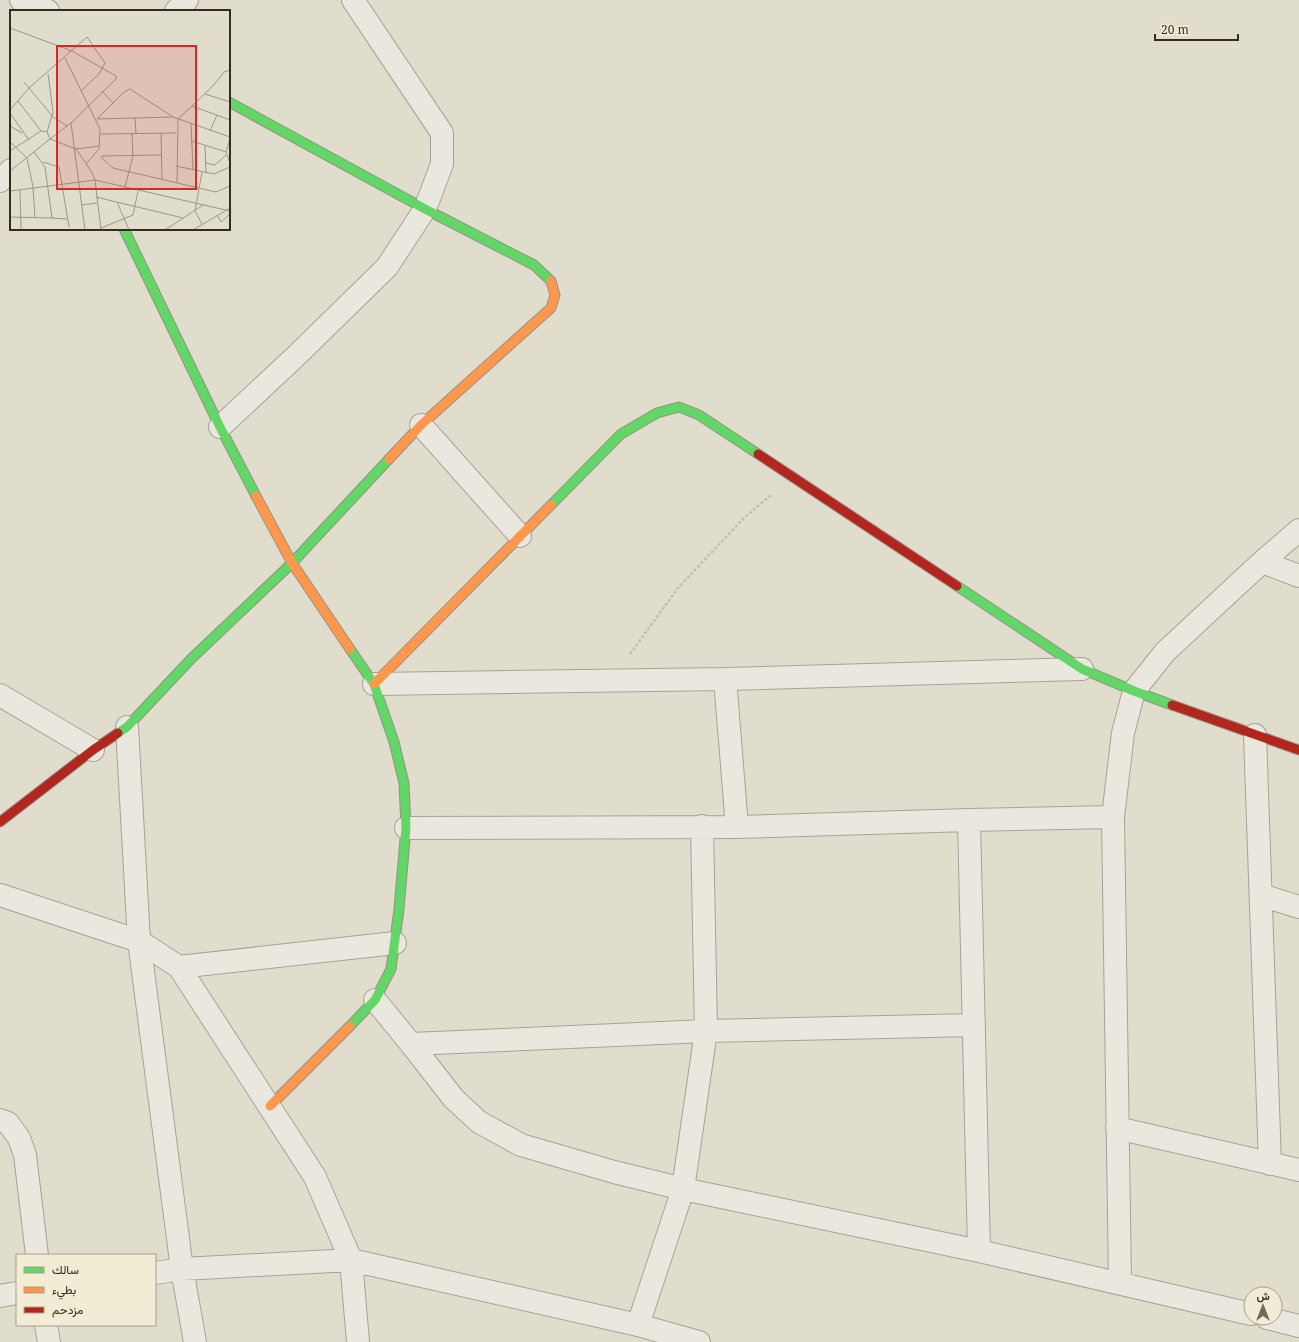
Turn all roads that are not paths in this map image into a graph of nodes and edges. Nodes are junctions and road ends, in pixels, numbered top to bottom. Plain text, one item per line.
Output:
1 (21, 0) edge
2 (187, 0) edge
3 (353, 0) edge
4 (46, 10) edge
5 (177, 10) edge
6 (230, 103) edge
7 (10, 171) edge
8 (0, 181) edge
9 (425, 208) junction
10 (124, 230) edge
11 (421, 425) junction
12 (220, 427) junction
13 (1299, 530) edge
14 (520, 536) junction
15 (1262, 562) junction
16 (292, 563) junction
17 (1299, 576) edge
18 (1082, 669) junction
19 (725, 679) junction
20 (374, 684) junction
21 (1134, 691) junction
22 (0, 695) edge
23 (127, 727) junction
24 (1255, 736) junction
25 (93, 750) junction
26 (1299, 750) edge
27 (1113, 817) junction
28 (969, 820) junction
29 (0, 822) edge
30 (702, 826) junction
31 (737, 827) junction
32 (406, 828) junction
33 (0, 895) edge
34 (1261, 895) junction
35 (1299, 907) edge
36 (139, 941) junction
37 (395, 943) junction
38 (179, 967) junction
39 (375, 1000) junction
40 (974, 1025) junction
41 (706, 1031) junction
42 (411, 1044) junction
43 (270, 1106) junction
44 (0, 1120) edge
45 (1117, 1128) junction
46 (1270, 1164) junction
47 (1299, 1170) edge
48 (683, 1189) junction
49 (979, 1251) junction
50 (37, 1254) edge
51 (351, 1260) junction
52 (182, 1269) junction
53 (156, 1273) edge
54 (1120, 1283) junction
55 (16, 1293) edge
56 (0, 1296) edge
57 (1243, 1312) edge
58 (1283, 1322) edge
59 (638, 1325) junction
60 (46, 1326) edge
61 (1299, 1326) edge
62 (49, 1342) edge
63 (195, 1342) edge
64 (358, 1342) edge
65 (699, 1342) edge

1 - 4 street
2 - 5 street
3 - 9 street
6 - 9 street
7 - 8 street
9 - 11 street
9 - 12 street
10 - 12 street
11 - 14 street
11 - 16 street
12 - 16 street
13 - 15 street
14 - 18 street
14 - 20 street
15 - 17 street
15 - 21 street
16 - 20 street
16 - 23 street
18 - 19 street
18 - 21 street
19 - 20 street
19 - 31 street
20 - 32 street
21 - 24 street
21 - 27 street
22 - 25 street
23 - 25 street
23 - 36 street
24 - 26 street
24 - 34 street
25 - 29 street
27 - 28 street
27 - 45 street
28 - 31 street
28 - 40 street
30 - 31 street
30 - 32 street
30 - 41 street
32 - 37 street
33 - 36 street
34 - 35 street
34 - 46 street
36 - 38 street
36 - 52 street
37 - 38 street
37 - 39 street
38 - 43 street
39 - 42 street
39 - 43 street
40 - 41 street
40 - 49 street
41 - 42 street
41 - 48 street
42 - 48 street
43 - 51 street
44 - 50 street
45 - 46 street
45 - 54 street
46 - 47 street
48 - 49 street
48 - 59 street
49 - 54 street
51 - 52 street
51 - 59 street
51 - 64 street
52 - 53 street
52 - 63 street
54 - 57 street
55 - 56 street
58 - 61 street
59 - 65 street
60 - 62 street

